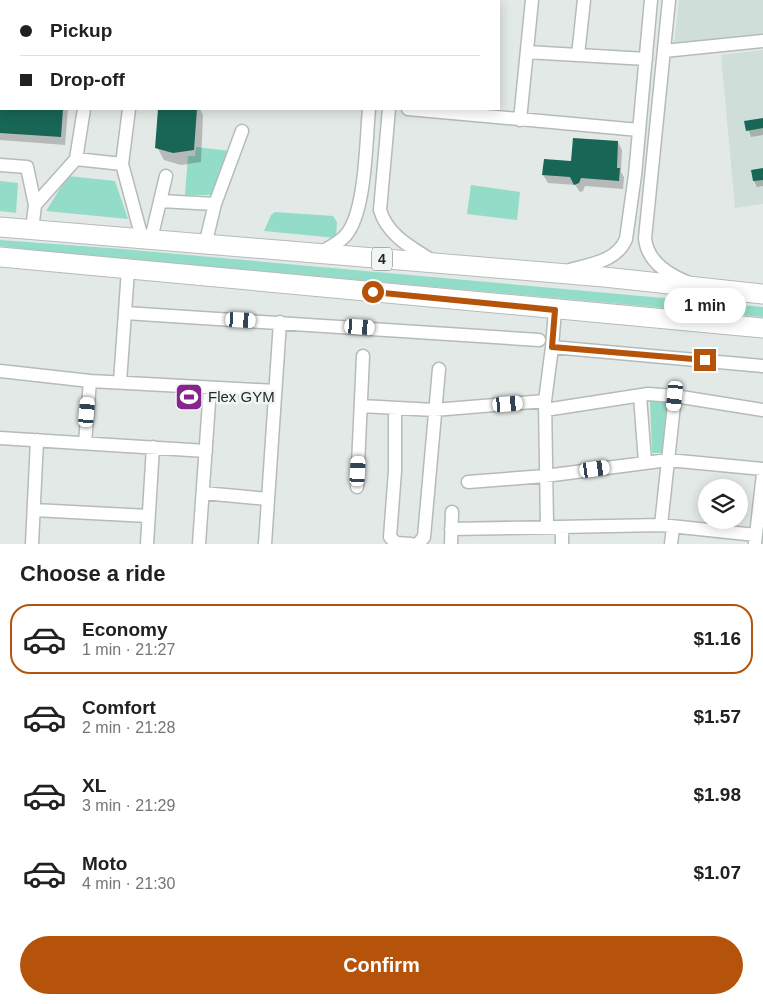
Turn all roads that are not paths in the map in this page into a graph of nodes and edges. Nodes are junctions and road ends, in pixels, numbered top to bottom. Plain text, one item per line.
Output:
1 (532, 0) edge
2 (584, 0) edge
3 (651, 0) edge
4 (669, 0) edge
5 (763, 41) edge
6 (664, 51) junction
7 (527, 52) junction
8 (578, 55) junction
9 (646, 59) junction
10 (84, 110) edge
11 (129, 110) edge
12 (369, 110) edge
13 (389, 110) edge
14 (434, 110) edge
15 (459, 111) edge
16 (520, 120) junction
17 (640, 130) junction
18 (242, 131) dead end
19 (76, 159) junction
20 (122, 164) junction
21 (0, 165) edge
22 (635, 175) junction
23 (166, 176) dead end
24 (652, 177) junction
25 (361, 200) junction
26 (160, 201) junction
27 (379, 201) junction
28 (216, 204) junction
29 (35, 205) junction
30 (0, 227) edge
31 (32, 230) junction
32 (146, 238) junction
33 (205, 245) junction
34 (320, 253) junction
35 (0, 257) edge
36 (437, 264) junction
37 (128, 270) junction
38 (558, 274) junction
39 (700, 288) junction
40 (763, 294) edge
41 (555, 310) junction
42 (126, 313) junction
43 (280, 322) junction
44 (763, 328) edge
45 (539, 340) dead end
46 (552, 347) junction
47 (363, 356) dead end
48 (763, 366) edge
49 (438, 369) dead end
50 (0, 371) edge
51 (90, 381) junction
52 (120, 382) junction
53 (210, 388) junction
54 (275, 391) junction
55 (640, 396) junction
56 (675, 396) junction
57 (545, 405) junction
58 (361, 406) junction
59 (395, 408) junction
60 (434, 410) junction
61 (763, 410) edge
62 (0, 438) edge
63 (37, 440) junction
64 (85, 443) junction
65 (153, 448) junction
66 (206, 451) junction
67 (668, 460) junction
68 (646, 462) junction
69 (763, 469) edge
70 (763, 474) edge
71 (545, 476) junction
72 (468, 482) dead end
73 (357, 487) dead end
74 (203, 493) junction
75 (268, 498) junction
76 (34, 510) junction
77 (452, 512) dead end
78 (148, 516) junction
79 (547, 526) junction
80 (667, 526) junction
81 (562, 529) junction
82 (451, 530) junction
83 (755, 540) edge
84 (32, 544) edge
85 (147, 544) edge
86 (200, 544) edge
87 (265, 544) edge
88 (411, 544) edge
89 (418, 544) edge
90 (451, 544) edge
91 (562, 544) edge
92 (671, 544) edge

1 - 7 street
2 - 8 street
3 - 9 street
4 - 6 street
5 - 6 street
6 - 24 street
7 - 8 street
7 - 16 street
8 - 9 street
9 - 17 street
10 - 19 street
11 - 20 street
12 - 25 street
13 - 27 street
14 - 15 street
15 - 16 street
16 - 17 street
17 - 22 street
18 - 28 street
19 - 20 street
19 - 29 street
20 - 32 street
21 - 29 street
22 - 24 street
22 - 38 street
23 - 26 street
24 - 39 street
25 - 27 street
25 - 34 street
26 - 28 street
26 - 32 street
27 - 36 street
28 - 33 street
29 - 31 street
30 - 31 highway, 4
31 - 32 highway, 4
32 - 33 highway, 4
33 - 34 highway, 4
34 - 36 highway, 4
35 - 37 highway, 4
36 - 38 highway, 4
37 - 41 highway, 4
37 - 42 street
38 - 39 highway, 4
39 - 40 highway, 4
41 - 44 highway, 4
41 - 46 street
42 - 43 street
42 - 52 street
43 - 45 street
43 - 54 street
46 - 48 street
46 - 57 street
47 - 58 street
49 - 60 street
50 - 51 street
51 - 52 street
51 - 64 street
52 - 53 street
53 - 54 street
53 - 66 street
54 - 75 street
55 - 56 street
55 - 57 street
55 - 68 street
56 - 61 street
56 - 67 street
57 - 60 street
57 - 71 street
58 - 59 street
58 - 73 street
59 - 60 street
59 - 88 street
60 - 89 street
62 - 63 street
63 - 64 street
63 - 76 street
64 - 65 street
65 - 66 street
65 - 78 street
66 - 74 street
67 - 68 street
67 - 69 street
67 - 80 street
68 - 71 street
70 - 83 street
71 - 72 street
71 - 79 street
74 - 75 street
74 - 86 street
75 - 87 street
76 - 78 street
76 - 84 street
77 - 82 street
78 - 85 street
79 - 81 street
79 - 82 street
80 - 81 street
80 - 83 street
80 - 92 street
81 - 91 street
82 - 90 street

